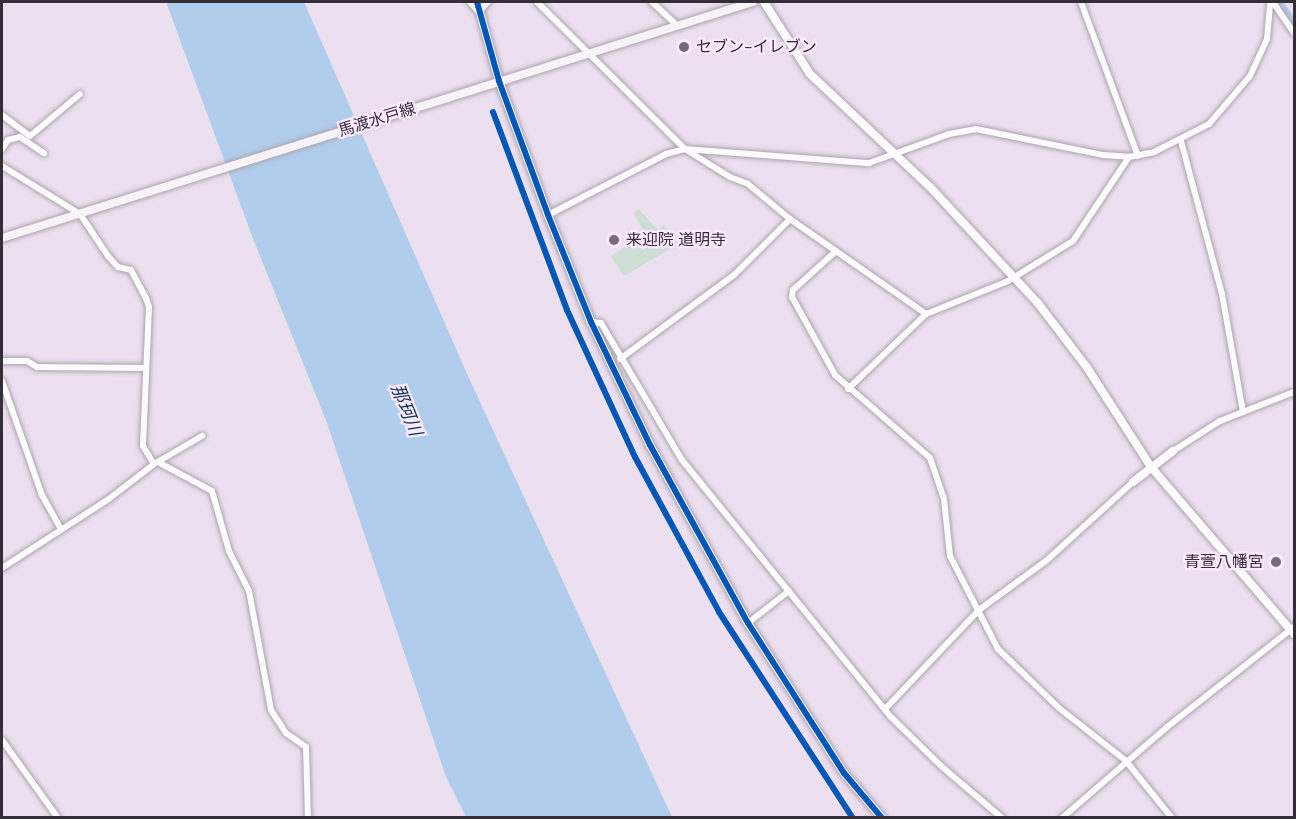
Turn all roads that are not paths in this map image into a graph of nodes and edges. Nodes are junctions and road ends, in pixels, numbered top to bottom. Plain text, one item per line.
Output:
1 (470, 2) edge
2 (477, 2) edge
3 (488, 2) edge
4 (537, 2) edge
5 (652, 2) edge
6 (753, 2) edge
7 (764, 2) edge
8 (1081, 2) edge
9 (1272, 2) edge
10 (479, 12) junction
11 (677, 25) junction
12 (1294, 33) edge
13 (589, 53) junction
14 (499, 81) junction
15 (80, 94) dead end
16 (2, 116) edge
17 (1181, 141) junction
18 (2, 149) edge
19 (685, 149) junction
20 (44, 153) dead end
21 (896, 156) junction
22 (1138, 156) junction
23 (1129, 157) junction
24 (2, 165) edge
25 (80, 214) junction
26 (548, 215) junction
27 (790, 219) junction
28 (2, 238) edge
29 (836, 251) junction
30 (1015, 277) junction
31 (926, 314) junction
32 (591, 322) junction
33 (620, 359) junction
34 (2, 361) edge
35 (146, 368) junction
36 (2, 381) edge
37 (848, 389) junction
38 (1294, 392) edge
39 (1243, 412) junction
40 (202, 436) dead end
41 (1173, 451) joint
42 (156, 463) junction
43 (1151, 467) junction
44 (1133, 482) joint
45 (61, 529) junction
46 (2, 568) edge
47 (789, 591) junction
48 (979, 610) junction
49 (748, 623) junction
50 (1293, 630) edge
51 (885, 709) junction
52 (2, 740) edge
53 (1126, 761) junction
54 (58, 818) edge
55 (308, 818) edge
56 (882, 818) edge
57 (1002, 818) edge
58 (1062, 818) edge
59 (1172, 818) edge

1 - 10 street
2 - 10 street
3 - 10 street
4 - 13 street
5 - 11 street
6 - 11 main road, 馬渡水戸線
7 - 21 street
8 - 22 street
9 - 12 street
9 - 17 street
10 - 14 street
11 - 13 main road, 馬渡水戸線
13 - 14 main road, 馬渡水戸線
13 - 19 street
14 - 25 main road, 馬渡水戸線
14 - 26 street
15 - 16 street
17 - 22 street
17 - 39 street
18 - 20 street
19 - 21 street
19 - 26 street
19 - 27 street
21 - 23 street
21 - 30 street
22 - 23 street
23 - 30 street
24 - 25 street
25 - 28 main road, 馬渡水戸線
25 - 35 street
26 - 32 street
27 - 29 street
27 - 33 street
29 - 31 street
29 - 37 street
30 - 31 street
30 - 43 street
31 - 37 street
32 - 33 street
32 - 49 street
33 - 47 street
34 - 35 street
35 - 42 street
36 - 45 street
37 - 48 street
38 - 39 street
39 - 41 street
40 - 42 street
41 - 43 street
42 - 45 street
42 - 55 street
43 - 44 street
43 - 50 street
44 - 48 street
45 - 46 street
47 - 49 street
47 - 51 street
48 - 51 street
48 - 53 street
49 - 56 street
50 - 53 street
51 - 57 street
52 - 54 street
53 - 58 street
53 - 59 street

